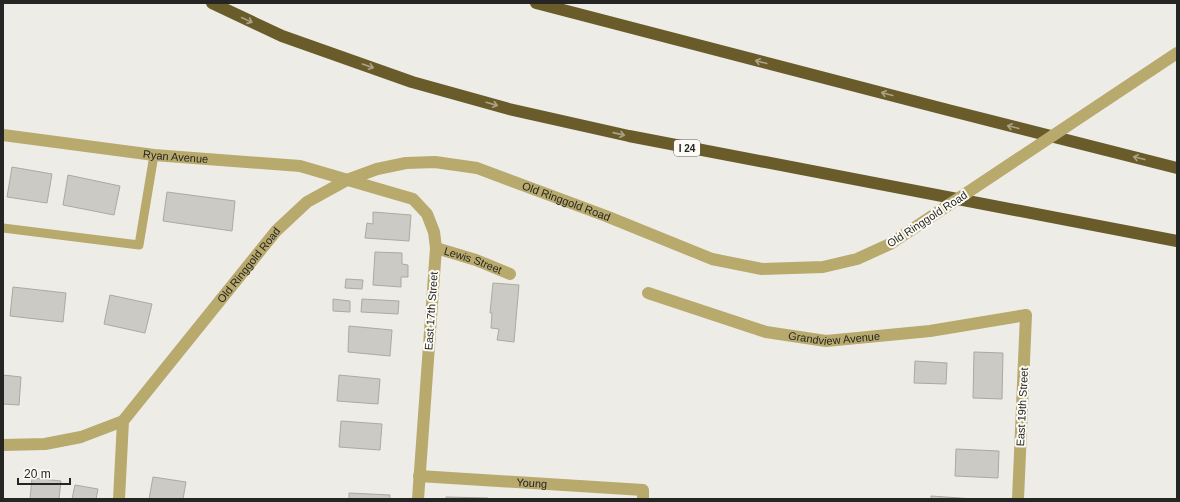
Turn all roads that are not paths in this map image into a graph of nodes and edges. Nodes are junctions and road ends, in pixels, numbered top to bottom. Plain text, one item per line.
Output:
1 (212, 3) edge
2 (536, 3) edge
3 (1177, 53) edge
4 (3, 135) edge
5 (154, 155) junction
6 (1177, 168) edge
7 (347, 180) junction
8 (3, 228) edge
9 (1177, 241) edge
10 (436, 248) junction
11 (510, 274) dead end
12 (648, 293) dead end
13 (1026, 315) joint
14 (123, 421) junction
15 (3, 445) edge
16 (419, 476) junction
17 (643, 495) edge
18 (119, 499) edge
19 (418, 499) edge
20 (1018, 499) edge

1 -> 9 highway, I 24
6 -> 2 highway
3 - 7 street, Old Ringgold Road, bridge
4 - 5 street, Ryan Avenue
5 - 7 street, Ryan Avenue
5 - 8 lane
7 - 10 street, East 17th Street
7 - 14 street, Old Ringgold Road
10 - 11 street, Lewis Street
10 - 16 street, East 17th Street
12 - 13 street, Grandview Avenue
13 - 20 street, East 19th Street
14 - 15 street
14 - 18 street
16 - 17 street, Young
16 - 19 street, East 17th Street

